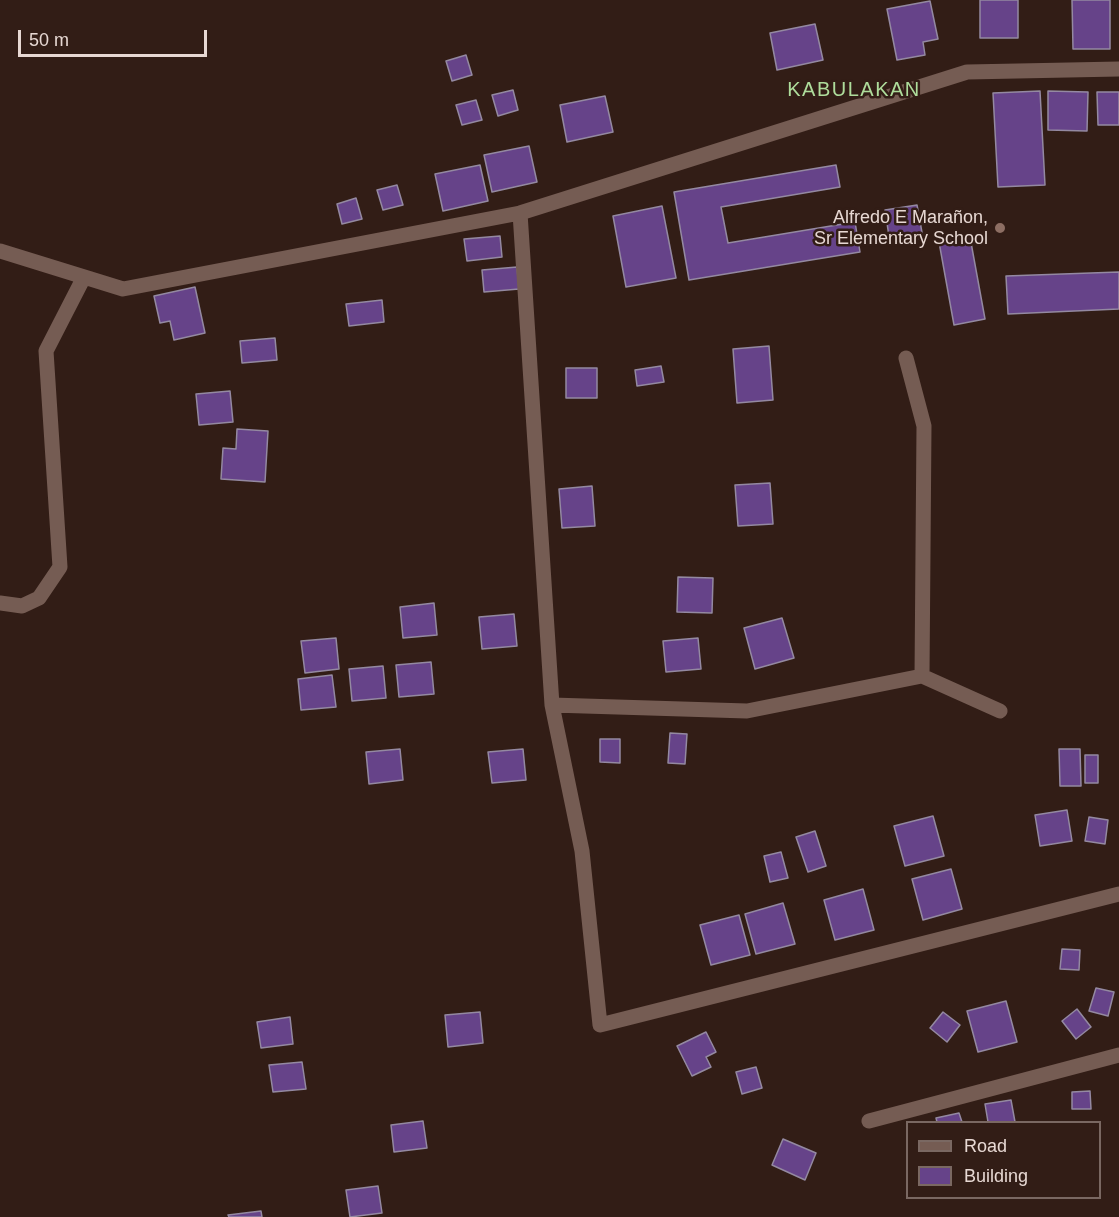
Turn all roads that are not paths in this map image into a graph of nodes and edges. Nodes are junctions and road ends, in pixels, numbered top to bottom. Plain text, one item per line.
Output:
1 (1119, 69) edge
2 (520, 213) junction
3 (0, 251) edge
4 (84, 277) junction
5 (906, 358) dead end
6 (0, 603) edge
7 (922, 676) junction
8 (552, 705) junction
9 (1000, 711) dead end
10 (1119, 894) edge
11 (1119, 1055) edge
12 (869, 1121) dead end

1 - 2 street
2 - 4 street
2 - 8 street
3 - 4 street
4 - 6 street
5 - 7 street
7 - 8 street
7 - 9 street
8 - 10 street
11 - 12 street

